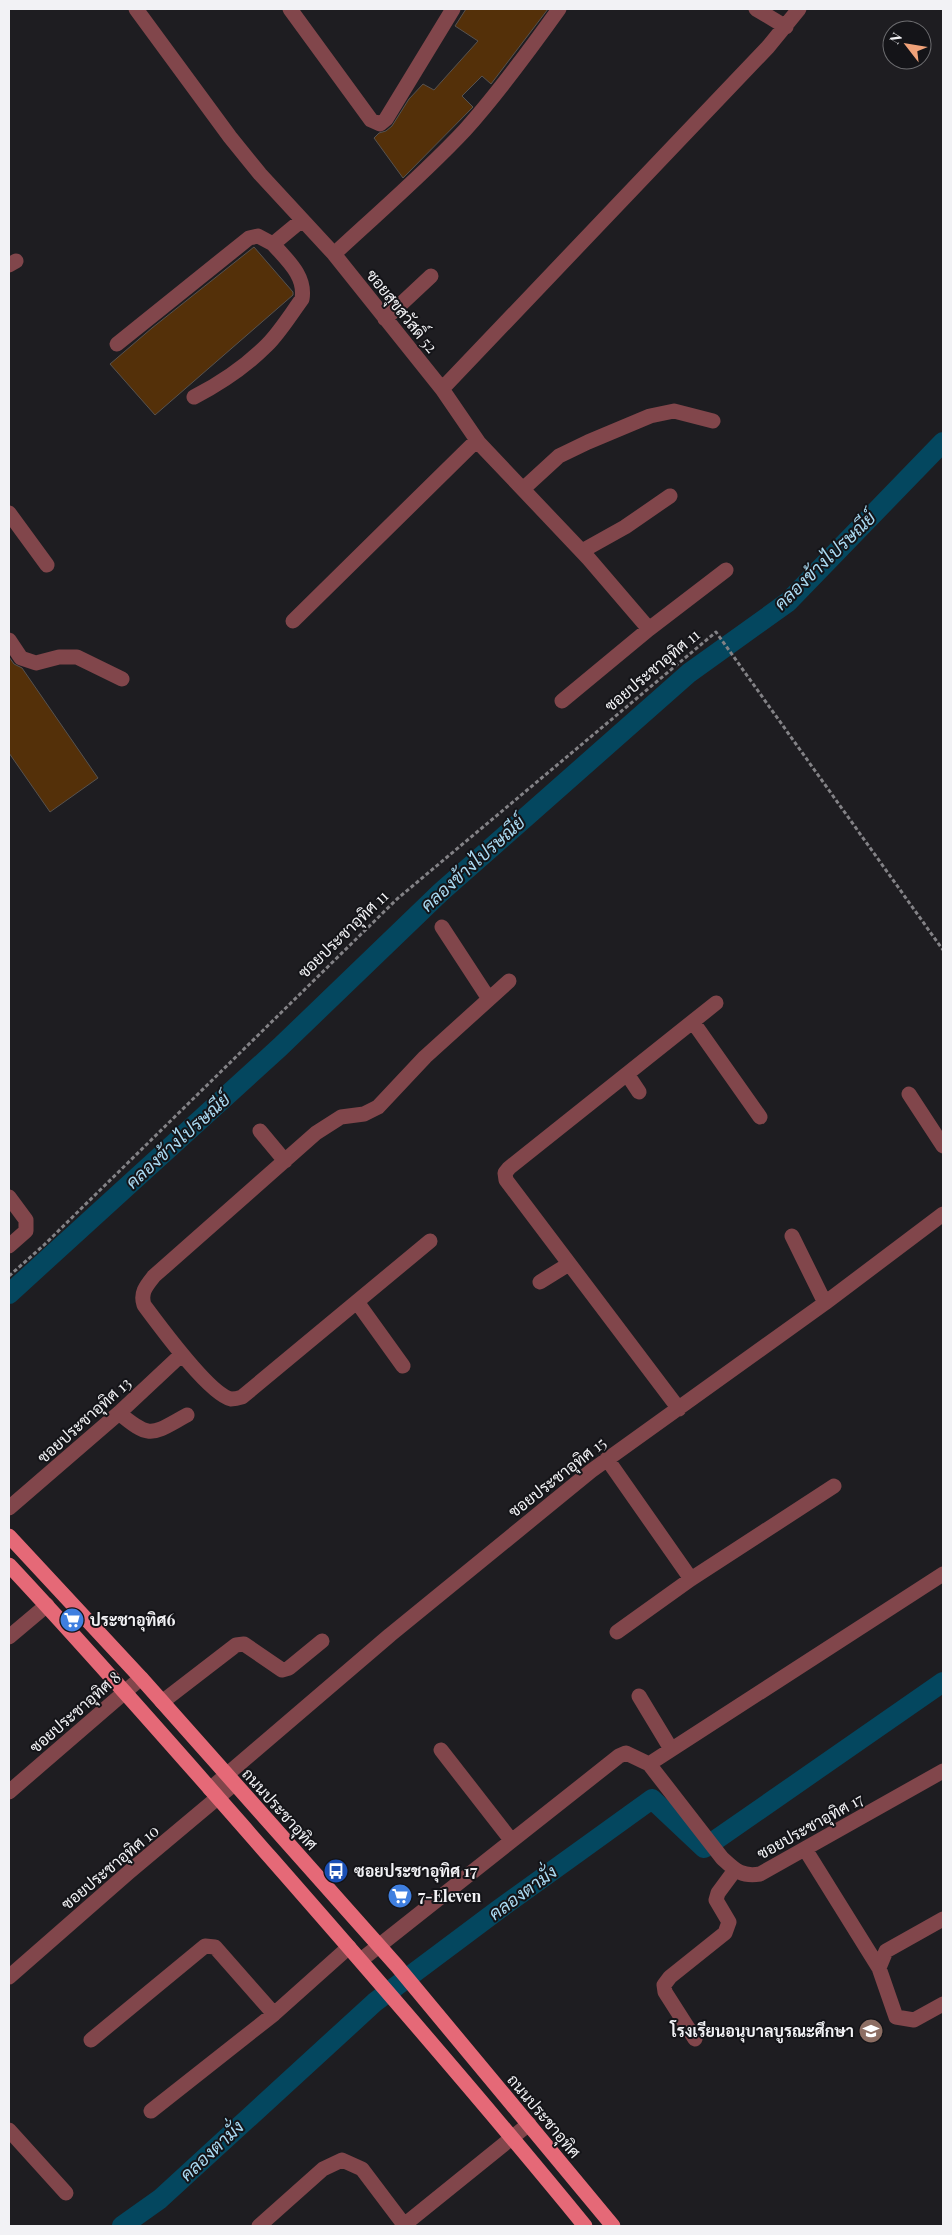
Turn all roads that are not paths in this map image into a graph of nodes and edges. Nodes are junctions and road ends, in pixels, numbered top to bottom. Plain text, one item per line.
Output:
1 (136, 9) edge
2 (290, 9) edge
3 (453, 9) edge
4 (559, 9) edge
5 (756, 9) edge
6 (799, 9) edge
7 (786, 27) junction
8 (302, 220) junction
9 (274, 244) junction
10 (334, 254) junction
11 (431, 276) dead end
12 (385, 319) junction
13 (117, 344) dead end
14 (442, 389) junction
15 (194, 397) dead end
16 (712, 421) dead end
17 (476, 440) junction
18 (523, 489) junction
19 (670, 496) dead end
20 (9, 513) edge
21 (582, 551) junction
22 (47, 565) dead end
23 (726, 570) dead end
24 (293, 621) dead end
25 (648, 629) junction
26 (9, 640) edge
27 (122, 680) dead end
28 (562, 701) dead end
29 (442, 927) dead end
30 (509, 981) dead end
31 (489, 999) junction
32 (716, 1003) dead end
33 (693, 1022) junction
34 (627, 1074) junction
35 (639, 1092) dead end
36 (909, 1094) dead end
37 (760, 1117) dead end
38 (260, 1131) dead end
39 (943, 1146) edge
40 (285, 1161) junction
41 (9, 1197) edge
42 (943, 1214) edge
43 (792, 1236) dead end
44 (430, 1241) dead end
45 (9, 1246) edge
46 (569, 1264) junction
47 (540, 1282) dead end
48 (357, 1302) junction
49 (825, 1303) junction
50 (182, 1355) junction
51 (402, 1366) dead end
52 (679, 1409) junction
53 (119, 1413) junction
54 (186, 1416) dead end
55 (607, 1459) junction
56 (834, 1486) dead end
57 (9, 1508) edge
58 (9, 1536) edge
59 (9, 1564) edge
60 (943, 1574) edge
61 (691, 1579) junction
62 (47, 1605) junction
63 (617, 1632) dead end
64 (9, 1637) edge
65 (322, 1642) dead end
66 (141, 1678) junction
67 (124, 1692) junction
68 (640, 1696) dead end
69 (162, 1702) junction
70 (671, 1749) junction
71 (440, 1750) dead end
72 (649, 1764) junction
73 (943, 1771) edge
74 (230, 1780) junction
75 (9, 1792) edge
76 (214, 1794) junction
77 (511, 1840) junction
78 (805, 1849) junction
79 (735, 1870) junction
80 (943, 1920) edge
81 (378, 1946) junction
82 (349, 1947) junction
83 (361, 1960) junction
84 (879, 1968) junction
85 (9, 1977) edge
86 (943, 2004) edge
87 (274, 2014) junction
88 (695, 2039) dead end
89 (91, 2040) dead end
90 (150, 2111) dead end
91 (529, 2124) junction
92 (9, 2130) edge
93 (512, 2137) junction
94 (66, 2193) dead end
95 (399, 2224) edge
96 (259, 2226) edge
97 (585, 2226) edge
98 (613, 2226) edge

1 - 8 street, ซอยสุขสวัสดิ์ 52
2 - 3 street
4 - 10 street
5 - 7 street
6 - 7 street
7 - 14 street
8 - 9 street
8 - 10 street, ซอยสุขสวัสดิ์ 52
9 - 13 street
9 - 15 street
10 - 12 street, ซอยสุขสวัสดิ์ 52
11 - 12 street
12 - 14 street, ซอยสุขสวัสดิ์ 52
14 - 17 street, ซอยสุขสวัสดิ์ 52
16 - 18 street
17 - 18 street, ซอยสุขสวัสดิ์ 52
17 - 24 street
18 - 21 street, ซอยสุขสวัสดิ์ 52
19 - 21 street
20 - 22 street
21 - 25 street, ซอยสุขสวัสดิ์ 52
23 - 25 street
25 - 28 street
26 - 27 street
29 - 31 street
30 - 31 street
31 - 40 street
32 - 33 street
33 - 34 street
33 - 37 street
34 - 35 street
34 - 46 street
36 - 39 street
38 - 40 street
40 - 50 street
41 - 45 street
42 - 49 street, ซอยประชาอุทิศ 15
43 - 49 street
44 - 48 street
46 - 47 street
46 - 52 street
48 - 50 street
48 - 51 street
49 - 52 street, ซอยประชาอุทิศ 15
50 - 53 street, ซอยประชาอุทิศ 13
52 - 55 street, ซอยประชาอุทิศ 15
53 - 54 street
53 - 57 street, ซอยประชาอุทิศ 13
55 - 61 street
55 - 74 street, ซอยประชาอุทิศ 15
56 - 61 street
58 - 66 main road, ถนนประชาอุทิศ
59 - 62 main road
60 - 70 street
61 - 63 street
62 - 64 street
62 - 67 main road
65 - 69 street
66 - 67 street, ซอยประชาอุทิศ 8
66 - 69 main road, ถนนประชาอุทิศ
67 - 75 street, ซอยประชาอุทิศ 8
67 - 76 main road
68 - 70 street
69 - 74 main road, ถนนประชาอุทิศ
70 - 72 street
71 - 77 street
72 - 77 street
72 - 79 street
73 - 78 street, ซอยประชาอุทิศ 17
74 - 76 street, ซอยประชาอุทิศ 10
74 - 81 main road, ถนนประชาอุทิศ
76 - 82 main road
76 - 85 street, ซอยประชาอุทิศ 10
77 - 81 street
78 - 79 street, ซอยประชาอุทิศ 17
78 - 84 street
79 - 88 street
80 - 84 street
81 - 83 street
81 - 91 main road, ถนนประชาอุทิศ
82 - 83 main road
82 - 87 street
83 - 93 main road
84 - 86 street
87 - 89 street
87 - 90 street
91 - 93 street
91 - 98 main road, ถนนประชาอุทิศ
92 - 94 street
93 - 95 street
93 - 97 main road
95 - 96 street

